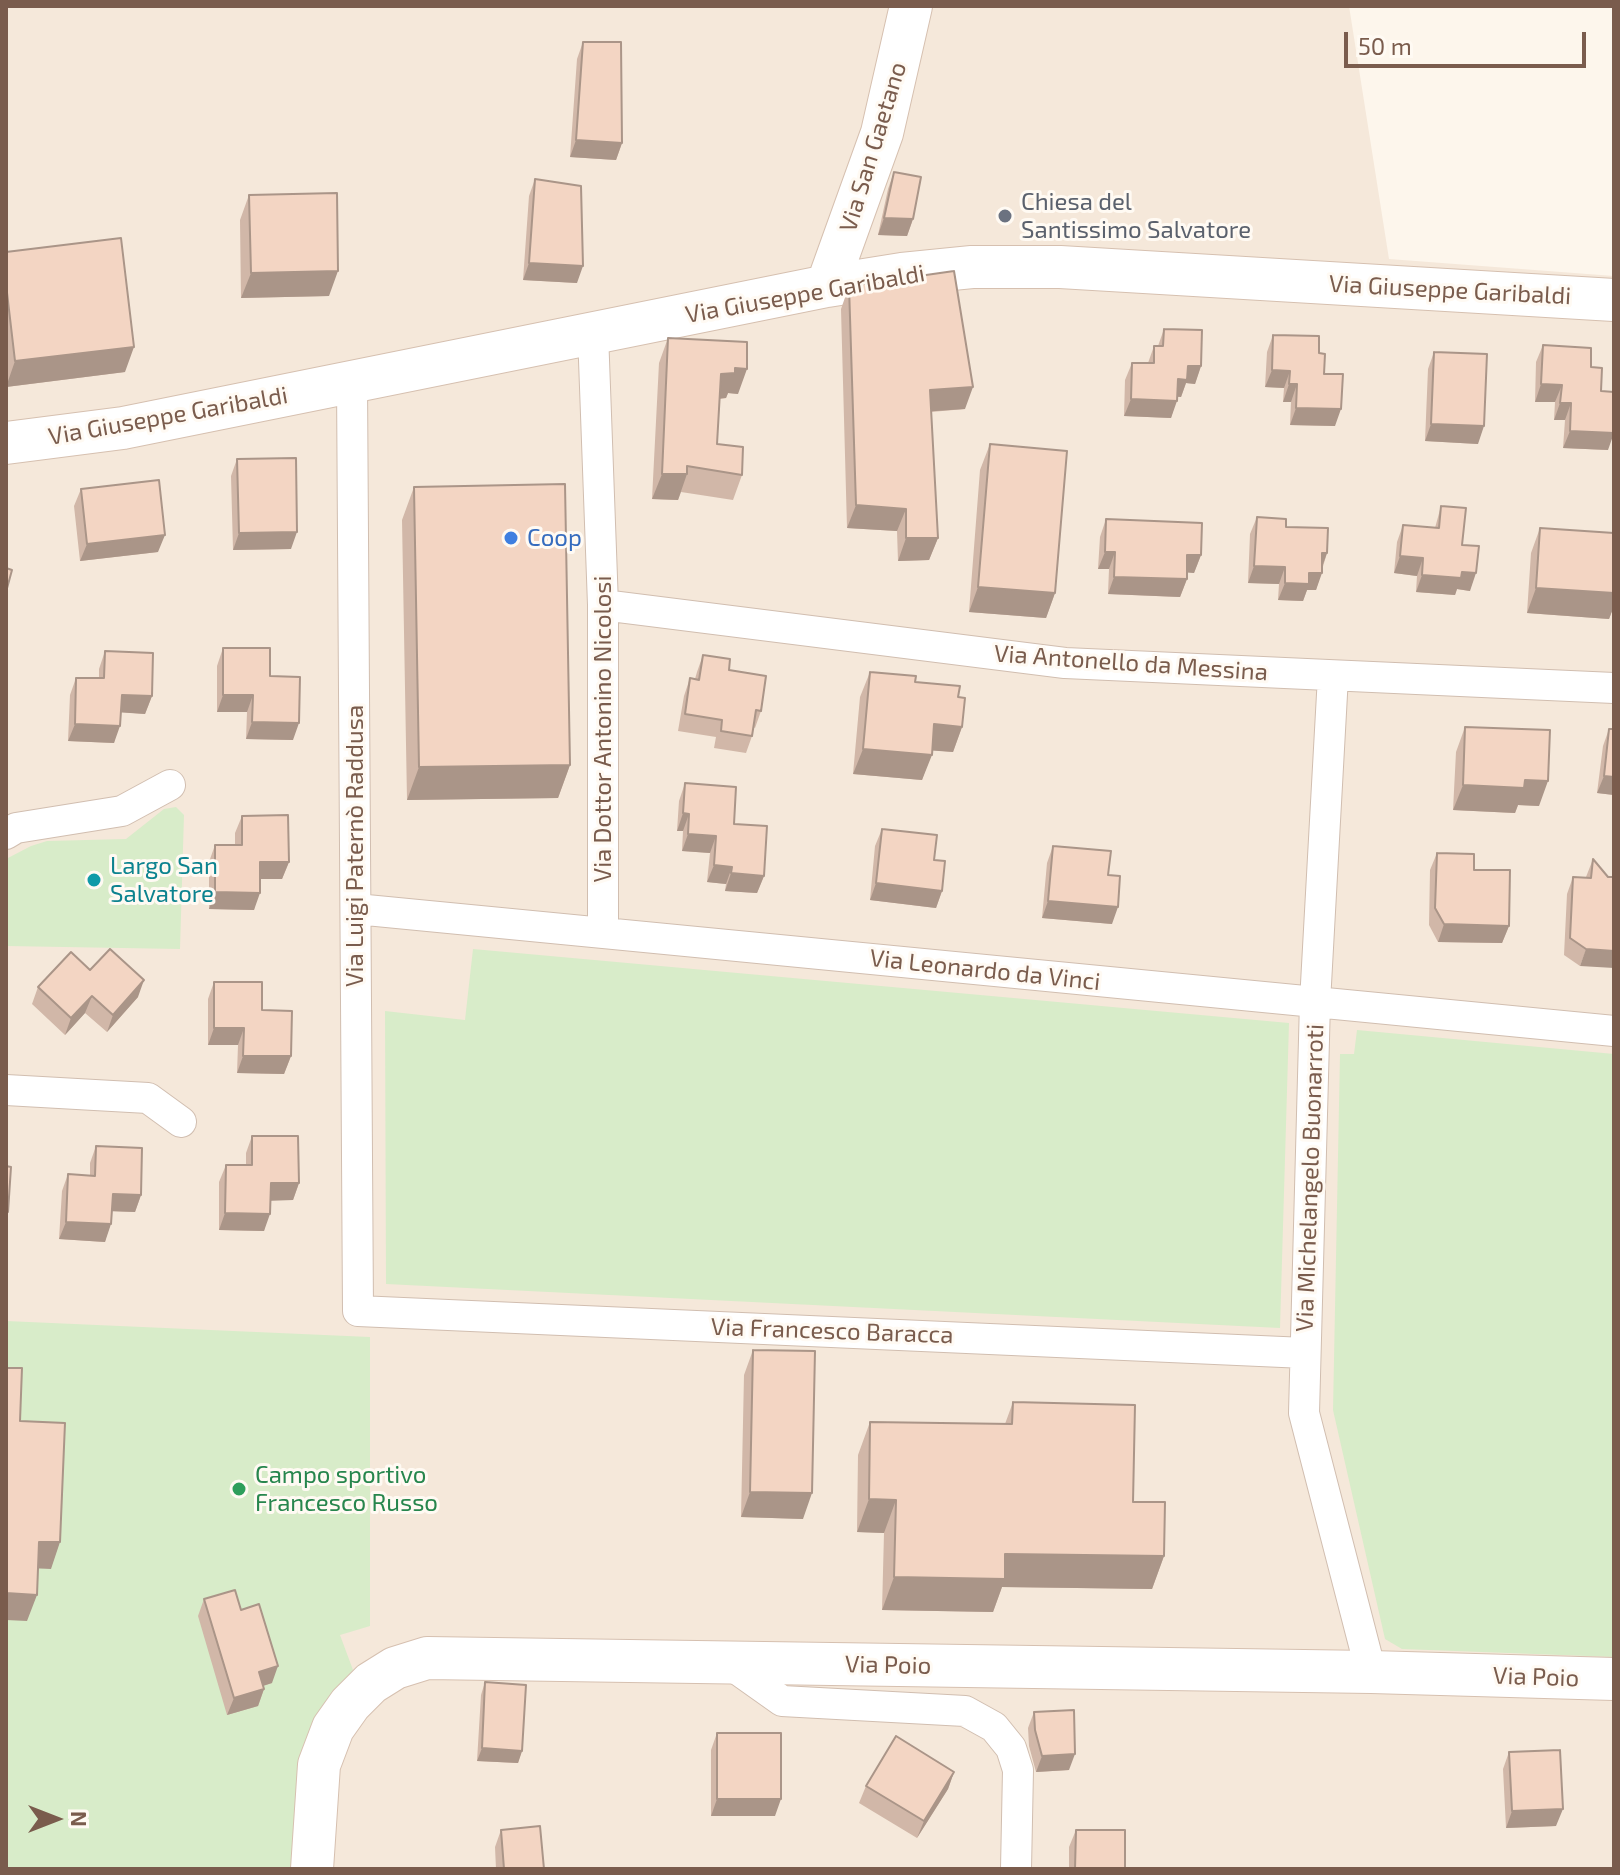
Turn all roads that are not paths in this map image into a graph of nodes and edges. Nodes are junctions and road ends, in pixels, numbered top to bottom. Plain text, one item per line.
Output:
1 (911, 6) edge
2 (827, 286) junction
3 (1614, 300) edge
4 (593, 333) junction
5 (352, 382) junction
6 (81, 434) junction
7 (6, 443) edge
8 (6, 476) edge
9 (603, 605) junction
10 (1333, 676) junction
11 (1614, 688) edge
12 (170, 785) dead end
13 (6, 834) edge
14 (356, 909) junction
15 (603, 933) junction
16 (1315, 1002) junction
17 (1614, 1031) edge
18 (6, 1090) edge
19 (181, 1122) dead end
20 (358, 1311) joint
21 (1305, 1353) junction
22 (727, 1662) junction
23 (1371, 1672) junction
24 (1614, 1679) edge
25 (312, 1869) edge
26 (1016, 1869) edge

1 - 2 street, Via San Gaetano
2 - 3 street, Via Giuseppe Garibaldi
2 - 4 street, Via Giuseppe Garibaldi
4 - 5 street, Via Giuseppe Garibaldi
4 - 9 street, Via Dottor Antonino Nicolosi
5 - 6 street, Via Giuseppe Garibaldi
5 - 14 street, Via Luigi Paternò Raddusa
6 - 7 street, Via Giuseppe Garibaldi
6 - 8 street
9 - 10 street, Via Antonello da Messina
9 - 15 street, Via Dottor Antonino Nicolosi
10 - 11 street, Via Antonello da Messina
10 - 16 street, Via Michelangelo Buonarroti
12 - 13 street
14 - 15 street, Via Leonardo da Vinci
14 - 20 street, Via Luigi Paternò Raddusa
15 - 16 street, Via Leonardo da Vinci
16 - 17 street, Via Leonardo da Vinci
16 - 21 street, Via Michelangelo Buonarroti
18 - 19 street
20 - 21 street, Via Francesco Baracca
21 - 23 street, Via Michelangelo Buonarroti
22 - 23 street, Via Poio
22 - 25 street, Via Poio
22 - 26 street
23 - 24 street, Via Poio

